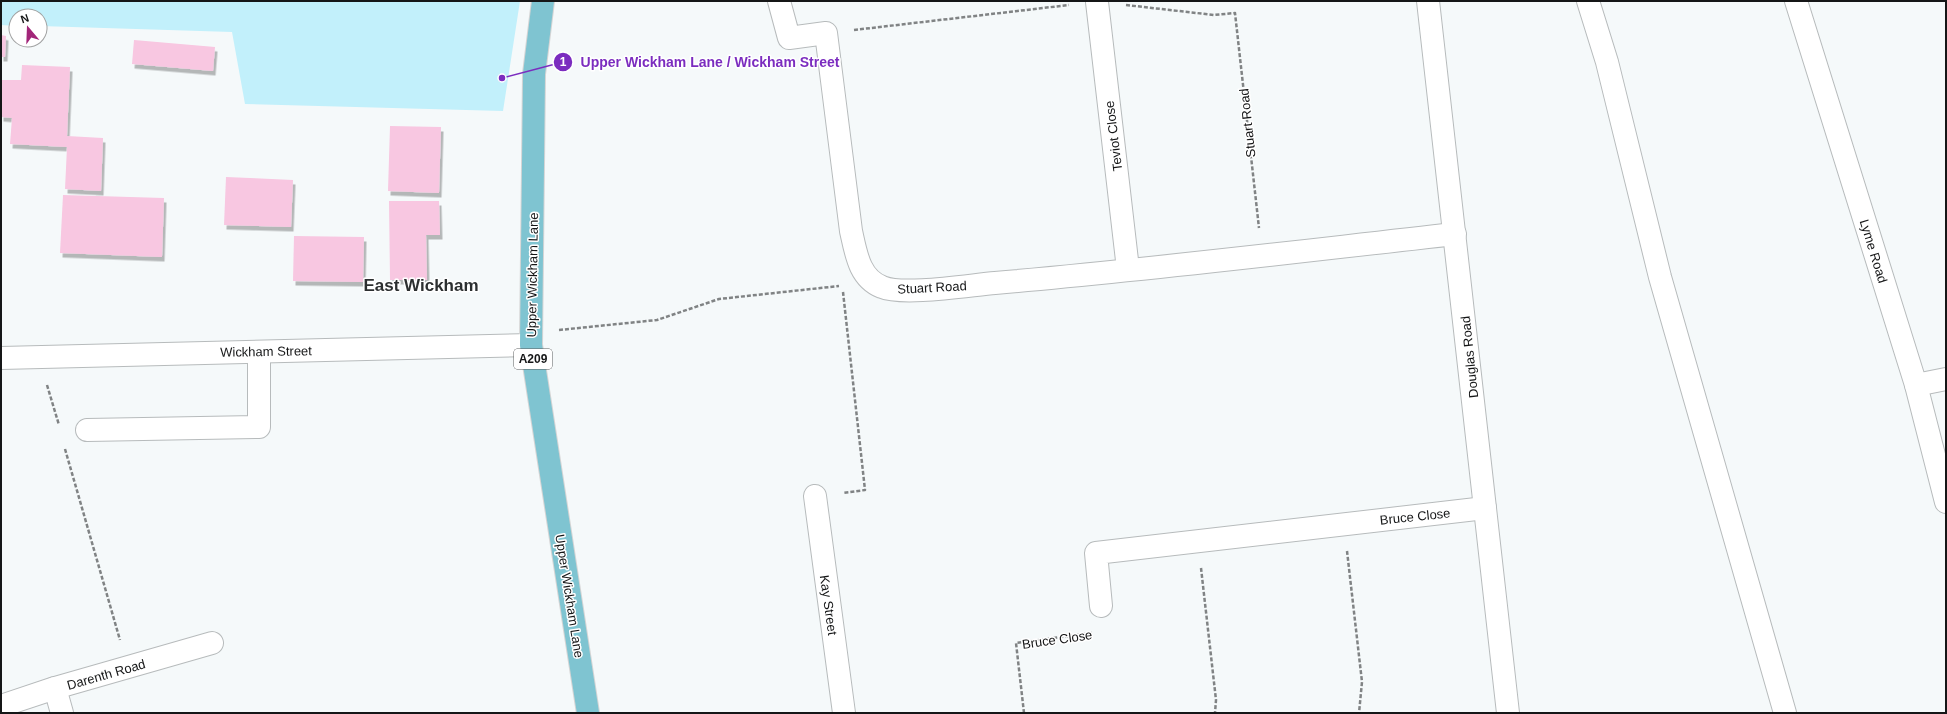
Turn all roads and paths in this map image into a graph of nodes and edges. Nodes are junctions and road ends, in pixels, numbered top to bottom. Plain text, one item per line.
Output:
1 (542, 1) edge
2 (779, 1) edge
3 (1428, 1) edge
4 (1588, 1) edge
5 (1796, 1) edge
6 (1097, 2) junction
7 (826, 33) junction
8 (1455, 234) junction
9 (1262, 255) junction
10 (1128, 269) junction
11 (530, 339) junction
12 (259, 352) junction
13 (39, 357) junction
14 (1, 358) edge
15 (1946, 379) edge
16 (1916, 385) junction
17 (59, 426) dead end
18 (87, 430) dead end
19 (65, 448) dead end
20 (815, 496) joint
21 (1946, 502) edge
22 (1485, 508) junction
23 (1344, 523) junction
24 (1198, 542) junction
25 (1102, 606) joint
26 (212, 643) dead end
27 (128, 668) junction
28 (55, 688) junction
29 (1, 706) edge
30 (62, 713) edge
31 (588, 713) edge
32 (844, 713) edge
33 (1024, 713) edge
34 (1215, 713) edge
35 (1359, 713) edge
36 (1508, 713) edge
37 (1785, 713) edge

1 - 11 main road, Upper Wickham Lane / A209
2 - 7 street
3 - 8 street, Douglas Road
4 - 37 street
5 - 16 street, Lyme Road
6 - 7 path
6 - 9 path, Stuart Road
6 - 10 street, Teviot Close
7 - 10 street, Stuart Road
8 - 9 street, Stuart Road
8 - 22 street, Douglas Road
9 - 10 street, Stuart Road
11 - 12 street, Wickham Street
11 - 20 path
11 - 31 main road, Upper Wickham Lane / A209
12 - 13 street, Wickham Street
12 - 18 street
13 - 14 street, Wickham Street
13 - 17 path
15 - 16 street
16 - 21 street, Lyme Road
19 - 27 path
20 - 32 street, Kay Street
22 - 23 street, Bruce Close
22 - 36 street, Douglas Road
23 - 24 street, Bruce Close
23 - 35 path
24 - 25 street, Bruce Close
24 - 34 path
25 - 33 path, Bruce Close
26 - 27 street, Darenth Road
27 - 28 street, Darenth Road
28 - 29 street, Darenth Road
28 - 30 street

